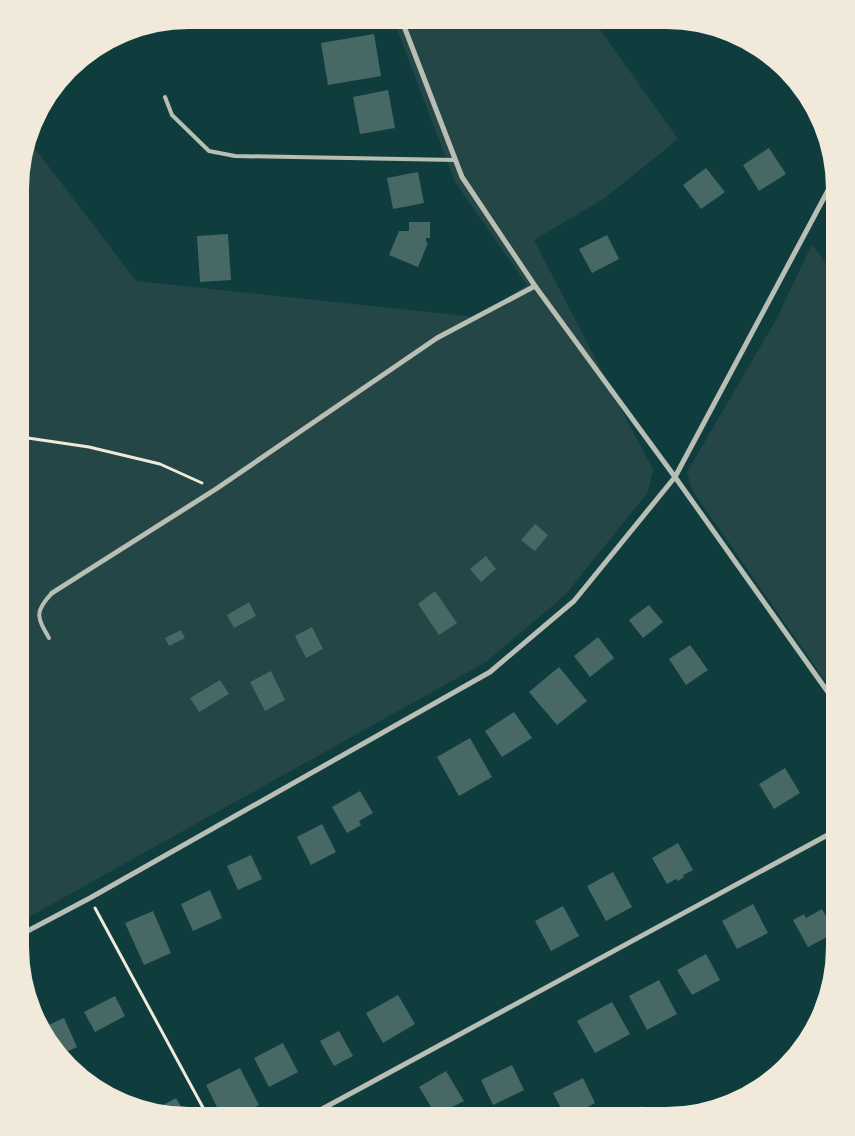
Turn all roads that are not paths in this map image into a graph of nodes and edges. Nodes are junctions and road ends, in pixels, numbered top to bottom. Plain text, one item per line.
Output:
1 (405, 29) edge
2 (165, 97) dead end
3 (455, 160) junction
4 (826, 194) edge
5 (534, 286) junction
6 (675, 477) junction
7 (52, 593) joint
8 (49, 638) dead end
9 (826, 689) edge
10 (826, 837) edge
11 (29, 930) edge
12 (326, 1107) edge

1 - 3 street
2 - 3 lane
3 - 5 street
4 - 6 street
5 - 6 street
5 - 7 street
6 - 9 street
6 - 11 street
7 - 8 lane
10 - 12 street

